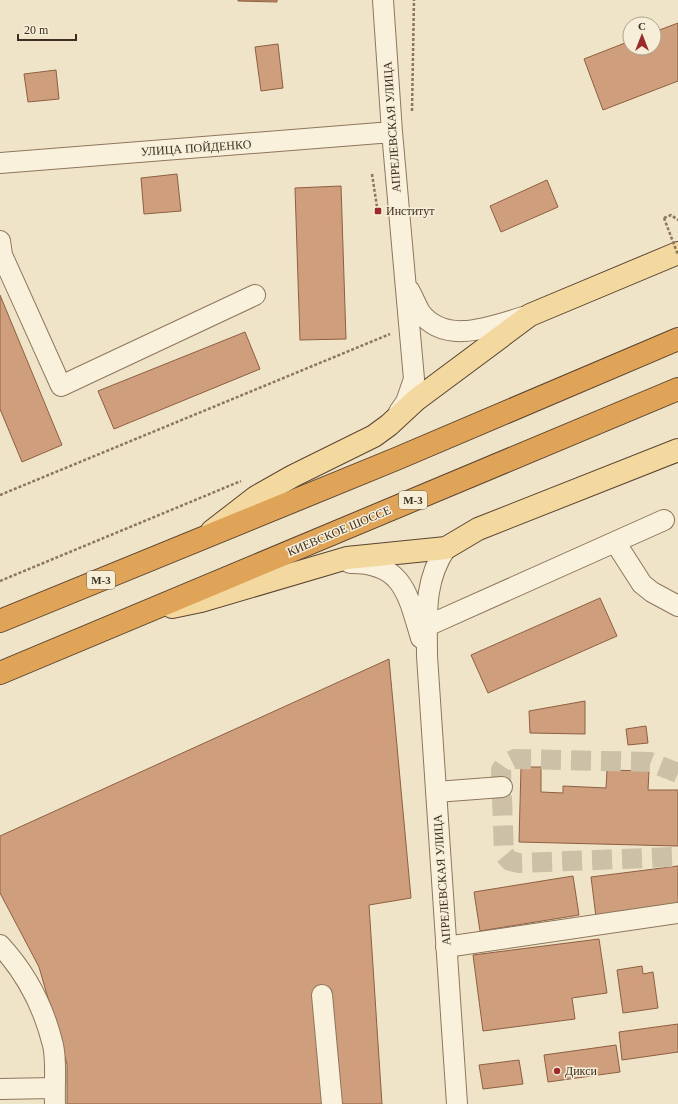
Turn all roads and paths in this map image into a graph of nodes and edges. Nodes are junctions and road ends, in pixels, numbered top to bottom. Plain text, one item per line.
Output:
1 (383, 0) edge
2 (414, 0) edge
3 (412, 113) dead end
4 (392, 132) junction
5 (0, 163) edge
6 (372, 174) dead end
7 (378, 211) dead end
8 (678, 220) edge
9 (678, 236) edge
10 (0, 240) edge
11 (673, 247) edge
12 (405, 278) junction
13 (255, 295) dead end
14 (530, 315) junction
15 (395, 332) dead end
16 (678, 339) edge
17 (678, 389) edge
18 (389, 425) junction
19 (678, 450) edge
20 (244, 480) dead end
21 (0, 495) edge
22 (664, 520) dead end
23 (202, 538) junction
24 (615, 542) junction
25 (446, 548) junction
26 (328, 563) junction
27 (0, 581) edge
28 (678, 606) edge
29 (149, 612) junction
30 (0, 621) edge
31 (427, 626) junction
32 (427, 656) junction
33 (0, 674) edge
34 (502, 787) dead end
35 (436, 792) junction
36 (678, 914) edge
37 (0, 945) edge
38 (446, 947) junction
39 (322, 995) dead end
40 (3, 1094) edge
41 (54, 1096) edge
42 (332, 1104) edge
43 (457, 1104) edge

1 - 4 street, АПРЕЛЕВСКАЯ УЛИЦА
2 - 3 path
4 - 5 street, УЛИЦА ПОЙДЕНКО
4 - 12 street, АПРЕЛЕВСКАЯ УЛИЦА
6 - 7 path
8 - 11 path, bridge
9 - 11 path
10 - 13 street
11 - 14 main road
12 - 14 street
12 - 18 street, АПРЕЛЕВСКАЯ УЛИЦА
14 - 18 main road
15 - 21 path
16 - 23 highway, М-3
17 - 29 highway, КИЕВСКОЕ ШОССЕ / М-3
18 - 23 main road
19 - 25 main road
20 - 27 path
22 - 24 street
23 - 30 highway, М-3
24 - 28 street
24 - 31 street
25 - 26 main road
25 - 31 street
26 - 29 main road
26 - 32 street
29 - 33 highway, КИЕВСКОЕ ШОССЕ / М-3
31 - 32 street
32 - 35 street, АПРЕЛЕВСКАЯ УЛИЦА
34 - 35 street
35 - 38 street, АПРЕЛЕВСКАЯ УЛИЦА
36 - 38 street
37 - 41 street
38 - 43 street, АПРЕЛЕВСКАЯ УЛИЦА
39 - 42 street
40 - 41 street

